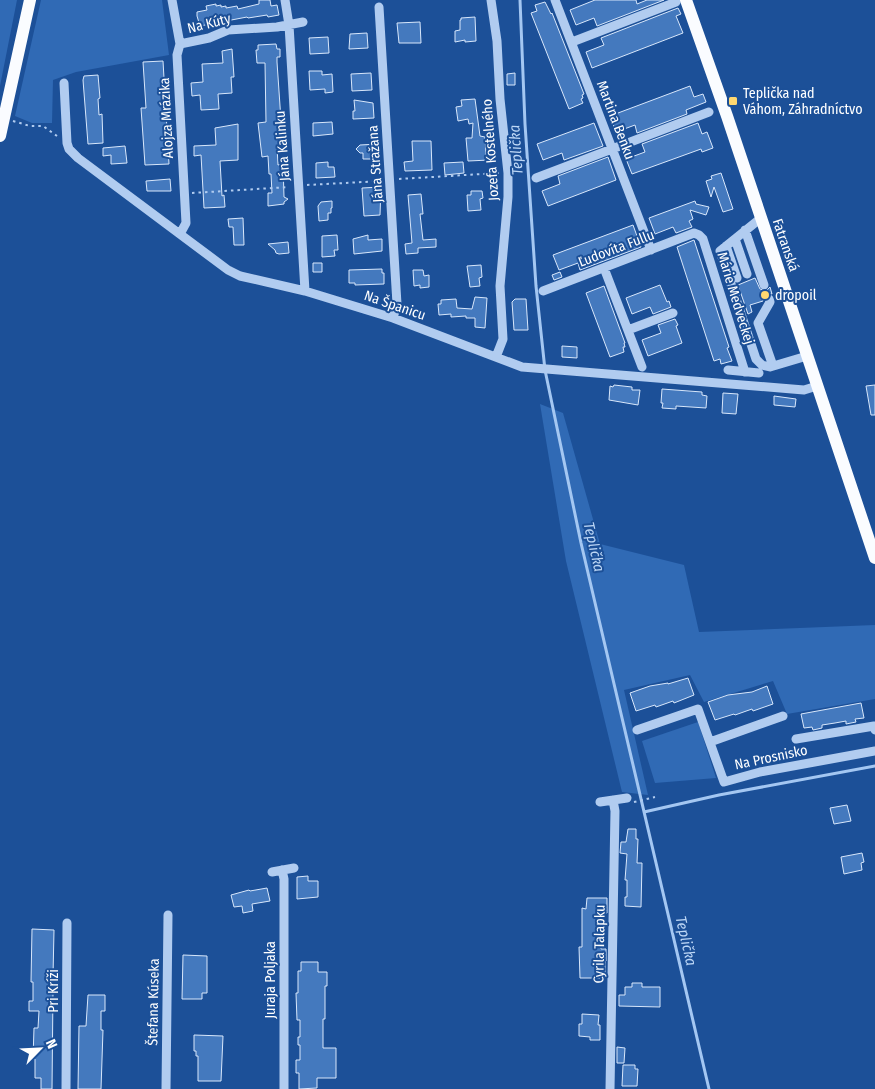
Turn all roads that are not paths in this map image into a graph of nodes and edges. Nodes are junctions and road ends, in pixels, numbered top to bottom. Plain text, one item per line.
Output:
1 (30, 0) edge
2 (172, 0) edge
3 (285, 0) edge
4 (491, 0) edge
5 (555, 0) edge
6 (681, 1) edge
7 (379, 7) dead end
8 (303, 22) dead end
9 (289, 25) junction
10 (572, 42) junction
11 (180, 44) junction
12 (64, 83) dead end
13 (709, 112) dead end
14 (0, 136) edge
15 (612, 148) junction
16 (536, 178) dead end
17 (761, 218) junction
18 (745, 230) junction
19 (180, 234) junction
20 (699, 234) joint
21 (735, 239) junction
22 (651, 250) junction
23 (604, 268) junction
24 (759, 270) junction
25 (747, 274) junction
26 (733, 279) junction
27 (764, 285) dead end
28 (305, 291) junction
29 (543, 291) dead end
30 (769, 299) dead end
31 (673, 313) dead end
32 (393, 318) junction
33 (758, 323) junction
34 (746, 327) junction
35 (628, 330) junction
36 (807, 356) junction
37 (496, 358) junction
38 (773, 366) junction
39 (642, 367) dead end
40 (728, 370) dead end
41 (745, 372) junction
42 (760, 374) dead end
43 (817, 386) junction
44 (875, 558) edge
45 (783, 716) dead end
46 (637, 730) dead end
47 (875, 730) edge
48 (796, 739) dead end
49 (710, 742) junction
50 (875, 751) edge
51 (613, 800) junction
52 (631, 800) road end
53 (600, 802) dead end
54 (294, 868) dead end
55 (282, 870) junction
56 (272, 872) dead end
57 (168, 915) dead end
58 (67, 924) dead end
59 (66, 1089) edge
60 (166, 1089) edge
61 (284, 1089) edge
62 (610, 1089) edge

1 - 14 main road
2 - 11 street, Alojza Mrázika
3 - 9 street, Jána Kalinku
4 - 37 street, Jozefa Kostelného
5 - 10 street, Martina Benku
6 - 10 street
6 - 17 main road, Fatranská
7 - 32 street, Jána Stražana
8 - 9 street, Na Kúty
9 - 11 street, Na Kúty
9 - 28 street, Jána Kalinku
10 - 15 street, Martina Benku
11 - 19 street, Alojza Mrázika
12 - 19 street, Na Španicu
13 - 15 street
15 - 16 street
15 - 22 street, Martina Benku
17 - 18 street
17 - 36 main road, Fatranská
18 - 21 street
18 - 24 street
19 - 28 street, Na Španicu
20 - 22 street, Ľudovíta Fullu
20 - 41 street, Márie Medveckej
21 - 25 street
21 - 26 street
22 - 23 street, Ľudovíta Fullu
23 - 29 street, Ľudovíta Fullu
23 - 35 street
24 - 25 street
24 - 27 street
25 - 26 street
26 - 34 street
28 - 32 street, Na Španicu
30 - 33 street
31 - 35 street
32 - 37 street, Na Španicu
33 - 34 street
33 - 38 street
34 - 38 street
35 - 39 street
36 - 38 street
36 - 43 main road, Fatranská
37 - 43 street, Na Španicu
40 - 41 street
41 - 42 street
43 - 44 main road, Fatranská
45 - 49 street
46 - 49 street, Na Prosnisko
47 - 48 street
49 - 50 street, Na Prosnisko
51 - 52 street
51 - 53 street
51 - 62 street, Cyrila Talapku
54 - 55 street
55 - 56 street
55 - 61 street, Juraja Poljaka
57 - 60 street, Štefana Kúseka
58 - 59 street, Pri Kríži

